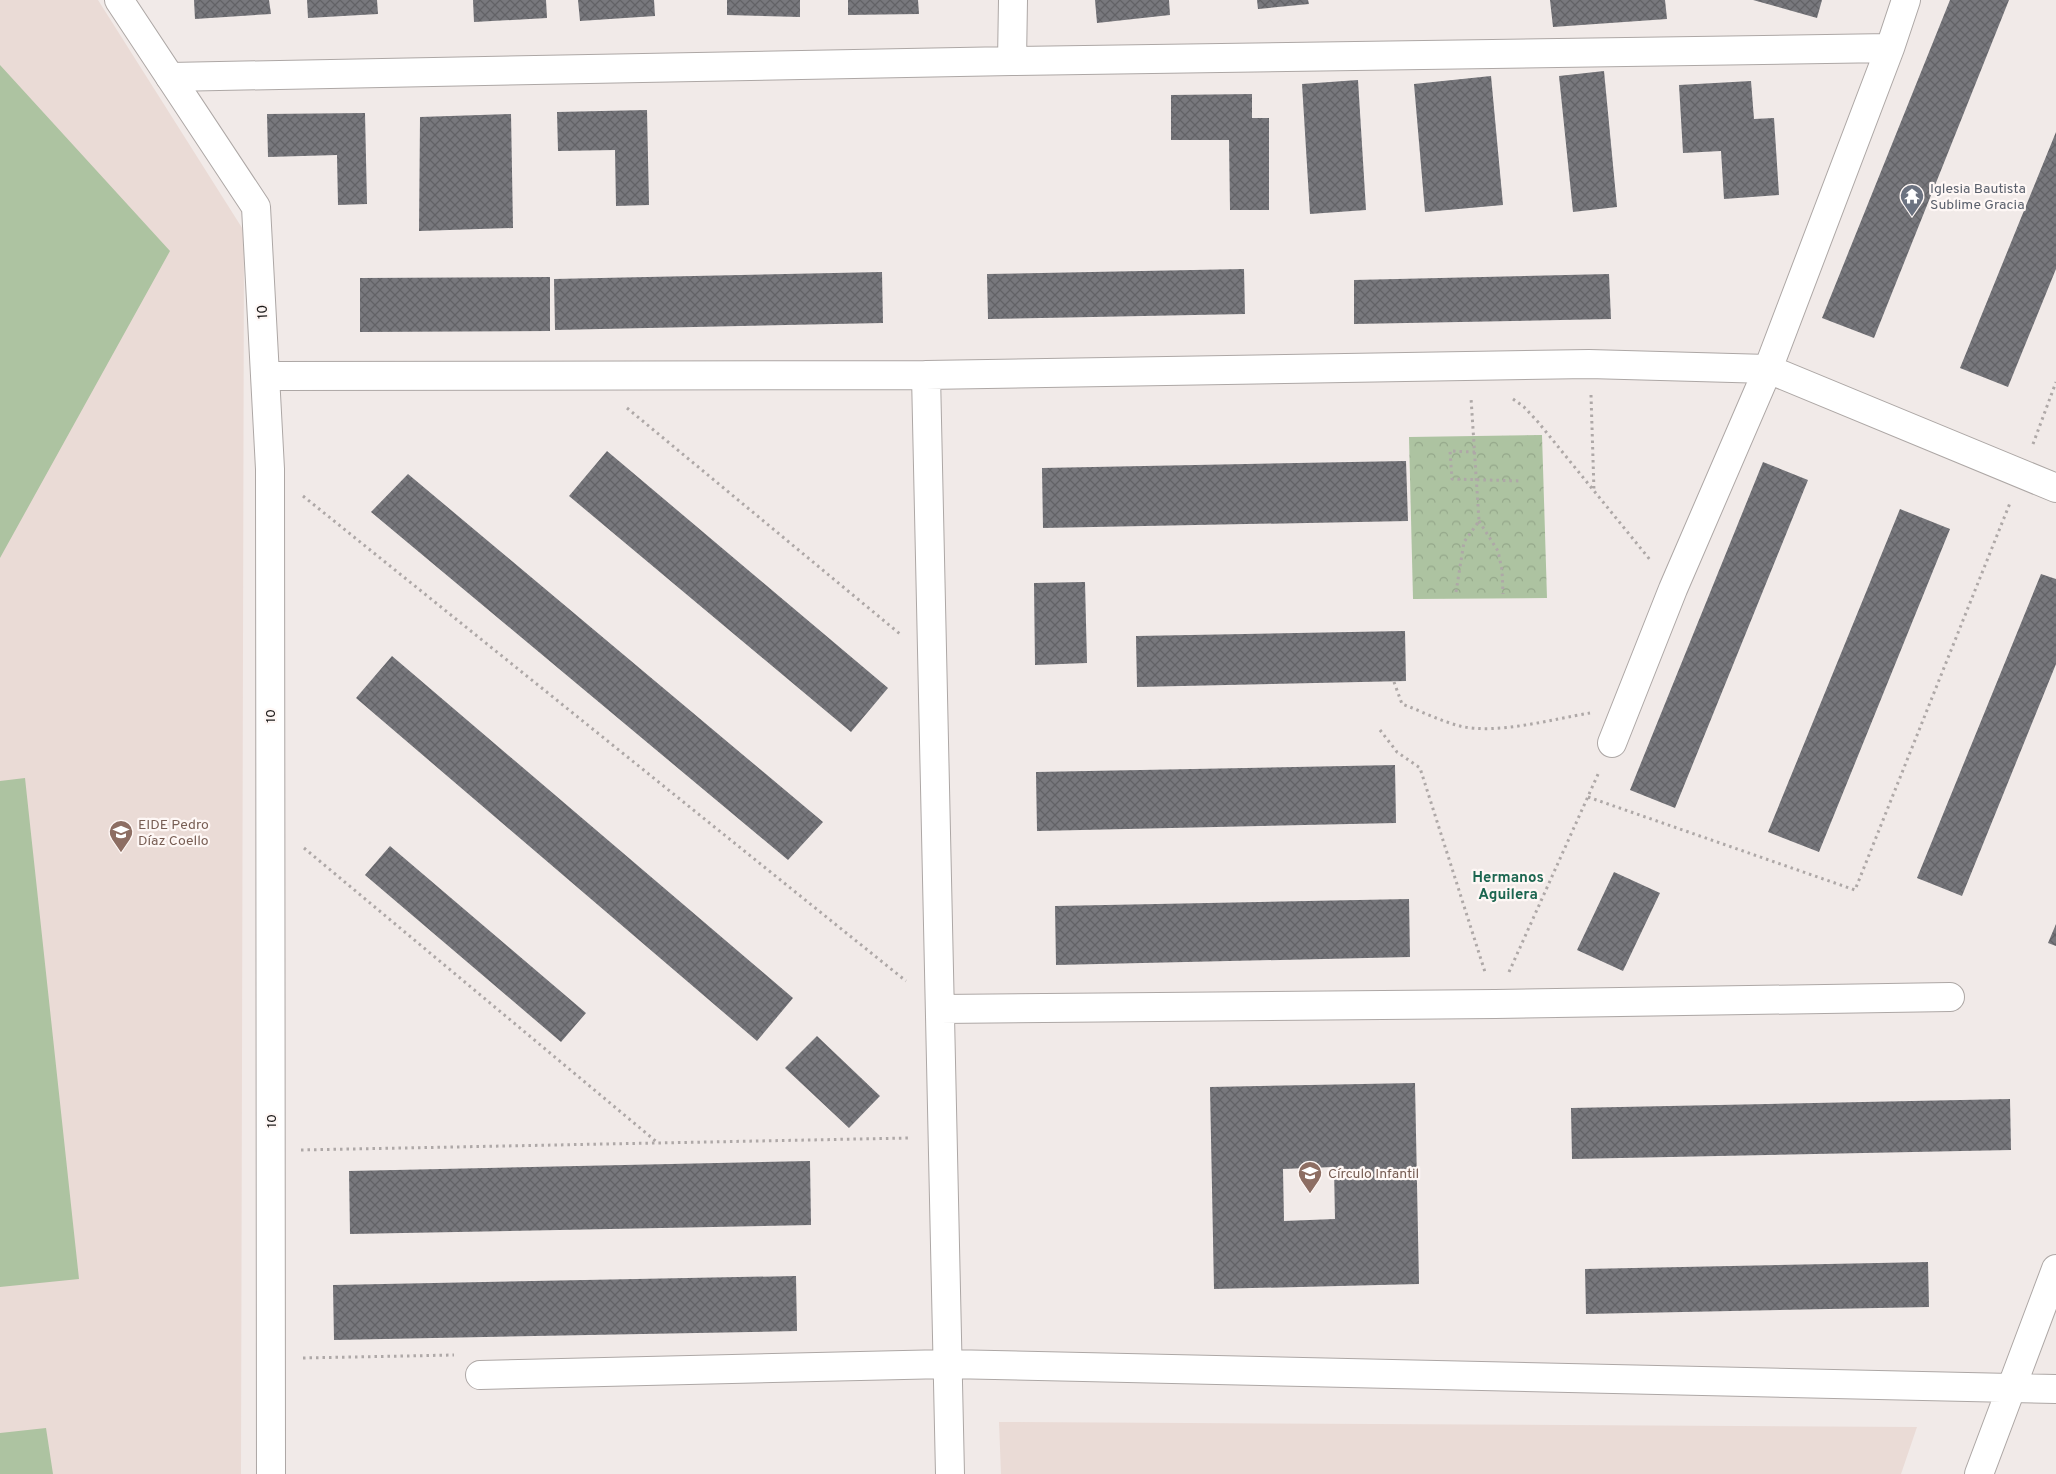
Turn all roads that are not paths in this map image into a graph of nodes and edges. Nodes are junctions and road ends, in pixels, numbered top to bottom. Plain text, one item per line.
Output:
1 (119, 0) edge
2 (1013, 0) edge
3 (1906, 0) edge
4 (1890, 48) junction
5 (1012, 61) junction
6 (170, 77) junction
7 (1768, 369) junction
8 (926, 375) junction
9 (266, 376) junction
10 (2056, 488) edge
11 (1612, 743) road end
12 (1950, 997) dead end
13 (940, 1009) junction
14 (2056, 1269) edge
15 (947, 1364) junction
16 (480, 1375) dead end
17 (2011, 1388) junction
18 (2056, 1390) edge
19 (271, 1474) edge
20 (950, 1474) edge
21 (1979, 1474) edge

1 - 6 street, 10
2 - 5 street
3 - 4 street
4 - 5 street
4 - 7 street
5 - 6 street
6 - 9 street, 10
7 - 8 street
7 - 10 street
7 - 11 street
8 - 9 street
8 - 13 street
9 - 19 street, 10
12 - 13 street
13 - 15 street
14 - 17 street
15 - 16 street
15 - 17 street
15 - 20 street
17 - 18 street
17 - 21 street

